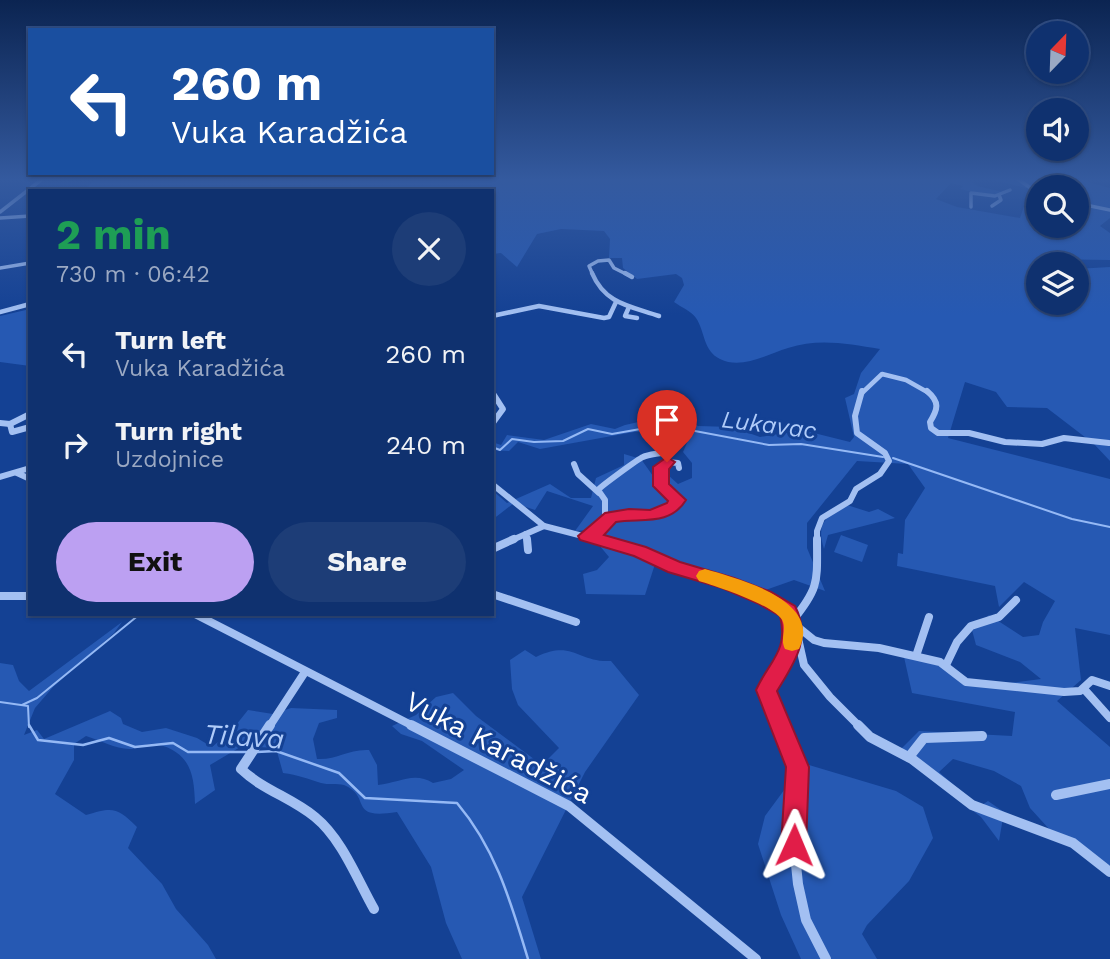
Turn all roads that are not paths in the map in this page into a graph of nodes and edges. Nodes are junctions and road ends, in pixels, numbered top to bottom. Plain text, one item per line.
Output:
1 (28, 263) edge
2 (0, 268) edge
3 (632, 277) dead end
4 (616, 302) junction
5 (28, 305) edge
6 (629, 307) junction
7 (0, 312) edge
8 (494, 316) edge
9 (659, 316) dead end
10 (637, 318) dead end
11 (494, 395) dead end
12 (28, 415) edge
13 (494, 421) edge
14 (0, 423) edge
15 (10, 424) junction
16 (28, 428) edge
17 (1109, 443) edge
18 (665, 452) dead end
19 (574, 464) dead end
20 (679, 468) dead end
21 (28, 469) edge
22 (18, 473) junction
23 (0, 477) edge
24 (28, 478) edge
25 (494, 486) edge
26 (599, 493) junction
27 (605, 525) junction
28 (544, 526) junction
29 (526, 534) junction
30 (586, 536) junction
31 (494, 549) edge
32 (528, 551) dead end
33 (494, 595) edge
34 (0, 596) edge
35 (28, 596) edge
36 (1016, 600) dead end
37 (199, 616) edge
38 (929, 617) dead end
39 (793, 620) junction
40 (576, 622) dead end
41 (916, 656) junction
42 (947, 665) junction
43 (305, 672) junction
44 (1110, 686) edge
45 (1084, 689) junction
46 (1110, 718) edge
47 (982, 736) dead end
48 (909, 757) junction
49 (1110, 784) edge
50 (1056, 795) dead end
51 (1110, 872) edge
52 (374, 909) dead end
53 (756, 959) edge
54 (826, 959) edge

1 - 2 street
3 - 4 street
4 - 6 street
4 - 8 street
5 - 7 street
6 - 9 street
6 - 10 street
11 - 13 street
12 - 15 street
14 - 15 street
15 - 16 street
17 - 39 street
18 - 26 street
19 - 26 street
20 - 27 street
21 - 22 street
22 - 23 street
22 - 24 street
25 - 28 street
26 - 27 street
27 - 30 street
28 - 29 street
28 - 30 street
29 - 31 street
29 - 32 street
30 - 39 street
33 - 40 street
34 - 35 street
36 - 42 street
37 - 43 street, Vuka Karadžića
38 - 41 street
39 - 41 street
39 - 48 street
39 - 54 street
41 - 42 street
42 - 45 street
43 - 52 street
43 - 53 street, Vuka Karadžića
44 - 45 street
45 - 46 street
47 - 48 street
48 - 51 street
49 - 50 street

